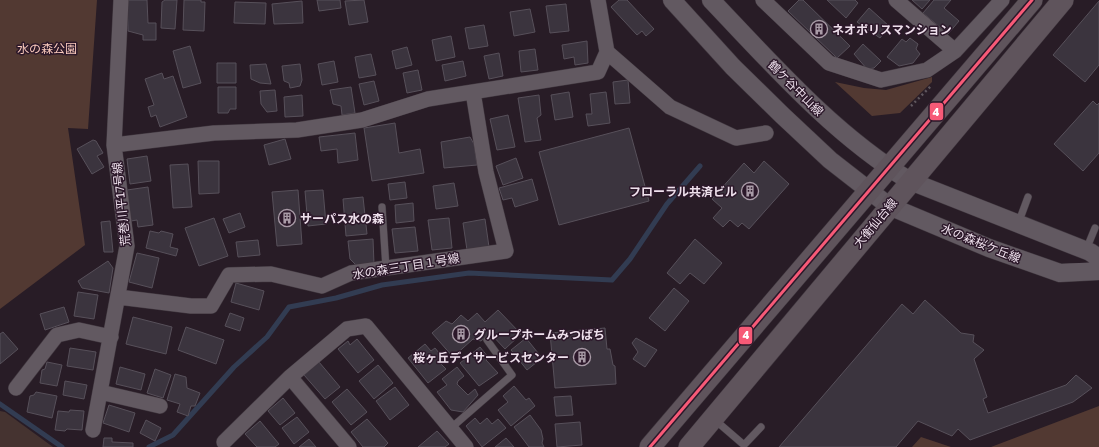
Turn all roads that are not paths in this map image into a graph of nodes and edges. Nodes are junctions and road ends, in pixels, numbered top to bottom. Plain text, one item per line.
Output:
1 (121, 0) edge
2 (598, 0) edge
3 (672, 0) edge
4 (711, 0) edge
5 (763, 0) edge
6 (896, 0) edge
7 (1002, 0) edge
8 (1032, 0) edge
9 (1063, 0) edge
10 (955, 51) junction
11 (607, 52) junction
12 (473, 92) junction
13 (766, 133) dead end
14 (114, 145) junction
15 (889, 168) junction
16 (910, 181) junction
17 (869, 192) junction
18 (1028, 197) dead end
19 (889, 206) junction
20 (382, 207) dead end
21 (1018, 224) junction
22 (1095, 228) dead end
23 (1093, 254) edge
24 (386, 268) junction
25 (1099, 271) edge
26 (118, 297) junction
27 (111, 337) junction
28 (487, 340) dead end
29 (290, 377) junction
30 (16, 388) dead end
31 (100, 392) junction
32 (160, 406) dead end
33 (713, 419) junction
34 (761, 427) dead end
35 (451, 428) junction
36 (93, 430) dead end
37 (223, 445) edge
38 (349, 447) edge
39 (466, 447) edge
40 (650, 447) edge
41 (689, 447) edge

1 - 14 street, 荒巻川平17号線
2 - 11 street
3 - 17 street, 水の森桜ケ丘線
4 - 15 street, 鶴ケ谷中山線
5 - 10 street
6 - 10 street
7 - 10 street
8 - 15 main road, 大衡仙台線
9 - 16 main road, 大衡仙台線
11 - 12 street
11 - 13 street
12 - 14 street
12 - 24 street, 水の森三丁目１号線
14 - 26 street, 荒巻川平17号線
15 - 16 street
15 - 17 main road, 大衡仙台線
16 - 19 main road, 大衡仙台線
16 - 21 street
17 - 19 street, 水の森桜ケ丘線
17 - 40 main road, 大衡仙台線
18 - 21 lane
19 - 25 street, 水の森桜ケ丘線
19 - 33 main road, 大衡仙台線
20 - 24 lane
21 - 23 street
22 - 23 lane
24 - 26 street, 水の森三丁目１号線
26 - 27 street, 荒巻川平17号線
27 - 30 street
27 - 31 street, 荒巻川平17号線
28 - 35 lane
29 - 35 street
29 - 37 street
29 - 38 street
31 - 32 street
31 - 36 street, 荒巻川平17号線
33 - 34 lane
33 - 41 main road, 大衡仙台線
35 - 39 street

